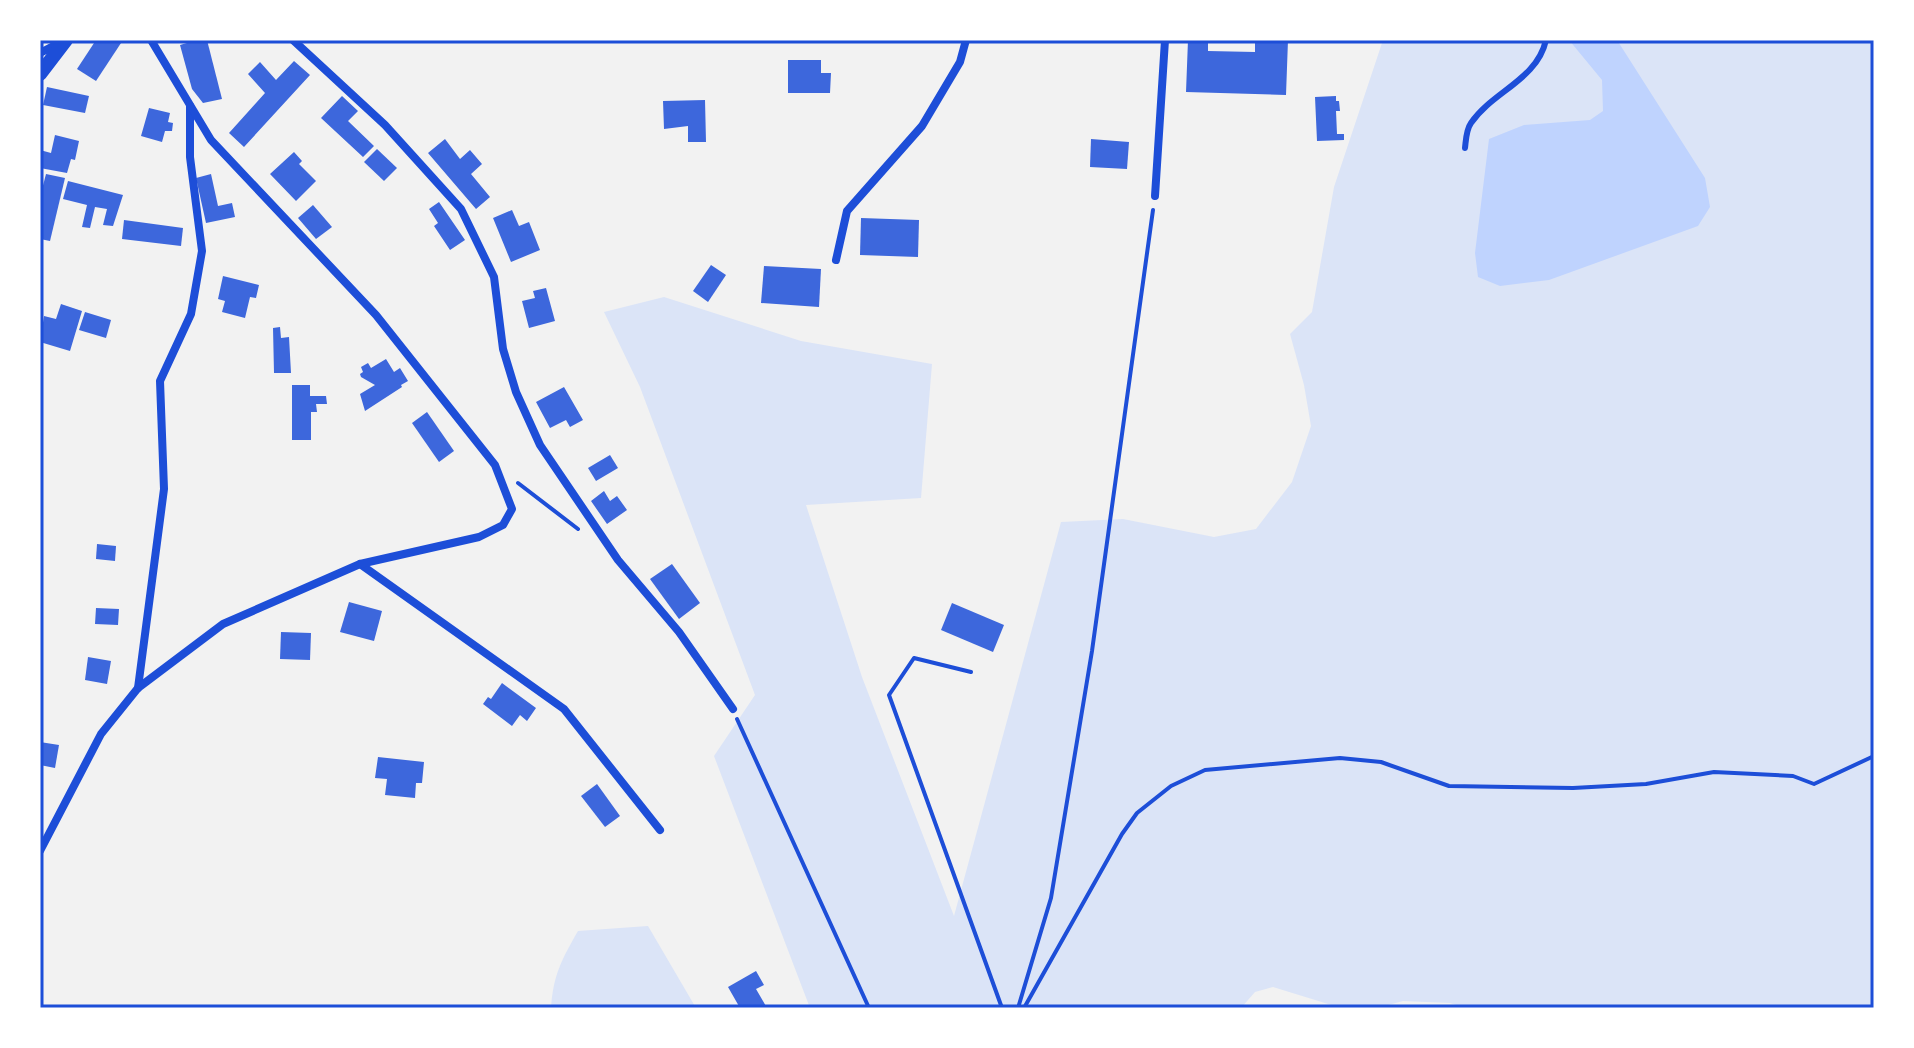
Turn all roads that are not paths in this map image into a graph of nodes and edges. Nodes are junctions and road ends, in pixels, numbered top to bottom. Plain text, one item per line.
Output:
1 (66, 40) edge
2 (151, 40) edge
3 (293, 40) edge
4 (966, 40) edge
5 (1165, 40) edge
6 (1546, 40) edge
7 (40, 53) edge
8 (40, 74) edge
9 (190, 106) junction
10 (1465, 148) dead end
11 (1155, 196) road end
12 (836, 260) dead end
13 (360, 564) junction
14 (138, 688) junction
15 (733, 709) road end
16 (660, 830) dead end
17 (40, 851) edge

1 - 7 street
1 - 8 street
2 - 9 street
3 - 15 street
4 - 12 street
5 - 11 street
6 - 10 lane
9 - 13 street
9 - 14 street
13 - 14 street
13 - 16 street
14 - 17 street

